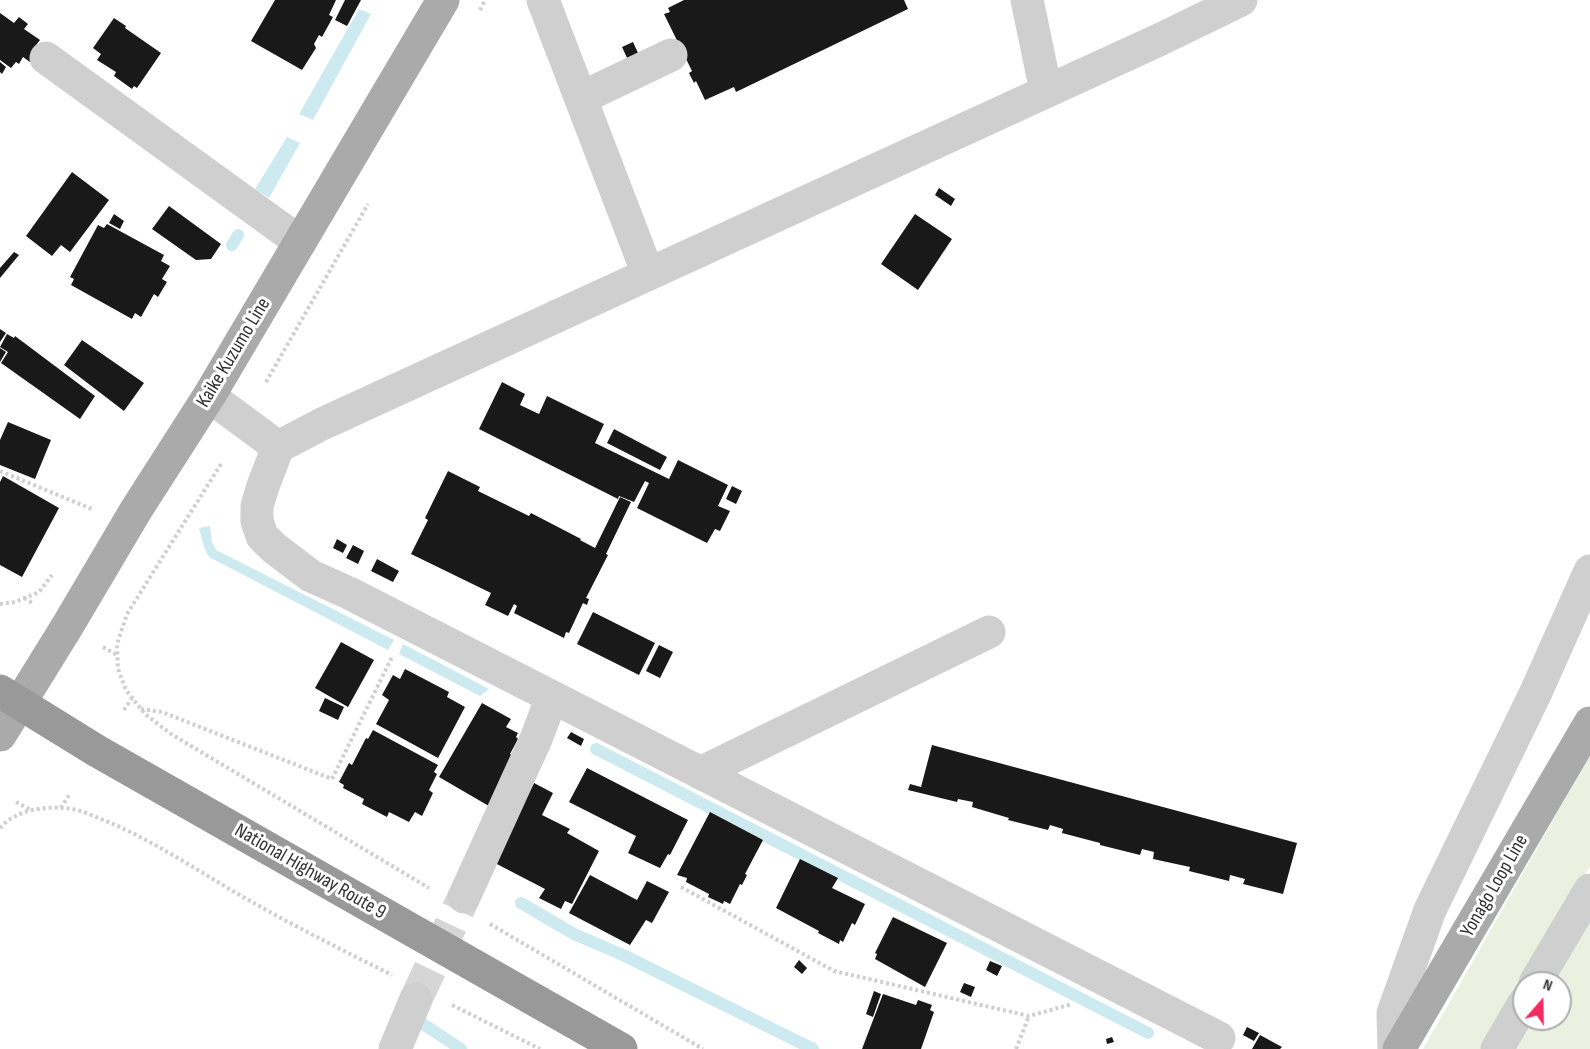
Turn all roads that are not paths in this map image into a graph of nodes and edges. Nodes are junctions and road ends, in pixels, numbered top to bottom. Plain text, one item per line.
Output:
1 (443, 0) edge
2 (543, 0) edge
3 (1027, 0) edge
4 (1241, 0) edge
5 (671, 55) dead end
6 (46, 58) dead end
7 (1046, 91) junction
8 (581, 98) junction
9 (300, 242) junction
10 (648, 274) junction
11 (209, 396) junction
12 (278, 447) junction
13 (1590, 571) edge
14 (988, 632) dead end
15 (10, 697) edge
16 (552, 697) junction
17 (1590, 723) edge
18 (0, 735) edge
19 (700, 773) junction
20 (1590, 890) edge
21 (473, 908) tunnel mouth
22 (1542, 971) edge
23 (407, 989) tunnel mouth
24 (1512, 1023) edge
25 (1219, 1038) dead end
26 (394, 1049) edge
27 (621, 1049) edge
28 (1394, 1049) edge
29 (1399, 1049) edge
30 (1497, 1049) edge

1 - 9 main road, Kaike Kuzumo Line
2 - 8 street
3 - 7 street
4 - 7 street
5 - 8 street
6 - 9 street
7 - 10 street
8 - 10 street
9 - 11 main road, Kaike Kuzumo Line
10 - 12 street
11 - 12 street
11 - 15 main road, Kaike Kuzumo Line
12 - 16 street
13 - 28 street
14 - 19 street
15 - 18 main road
15 - 27 highway, National Highway Route 9
16 - 19 street
16 - 21 street
17 - 29 main road, Yonago Loop Line
19 - 25 street
20 - 22 street
23 - 26 street
24 - 30 street

